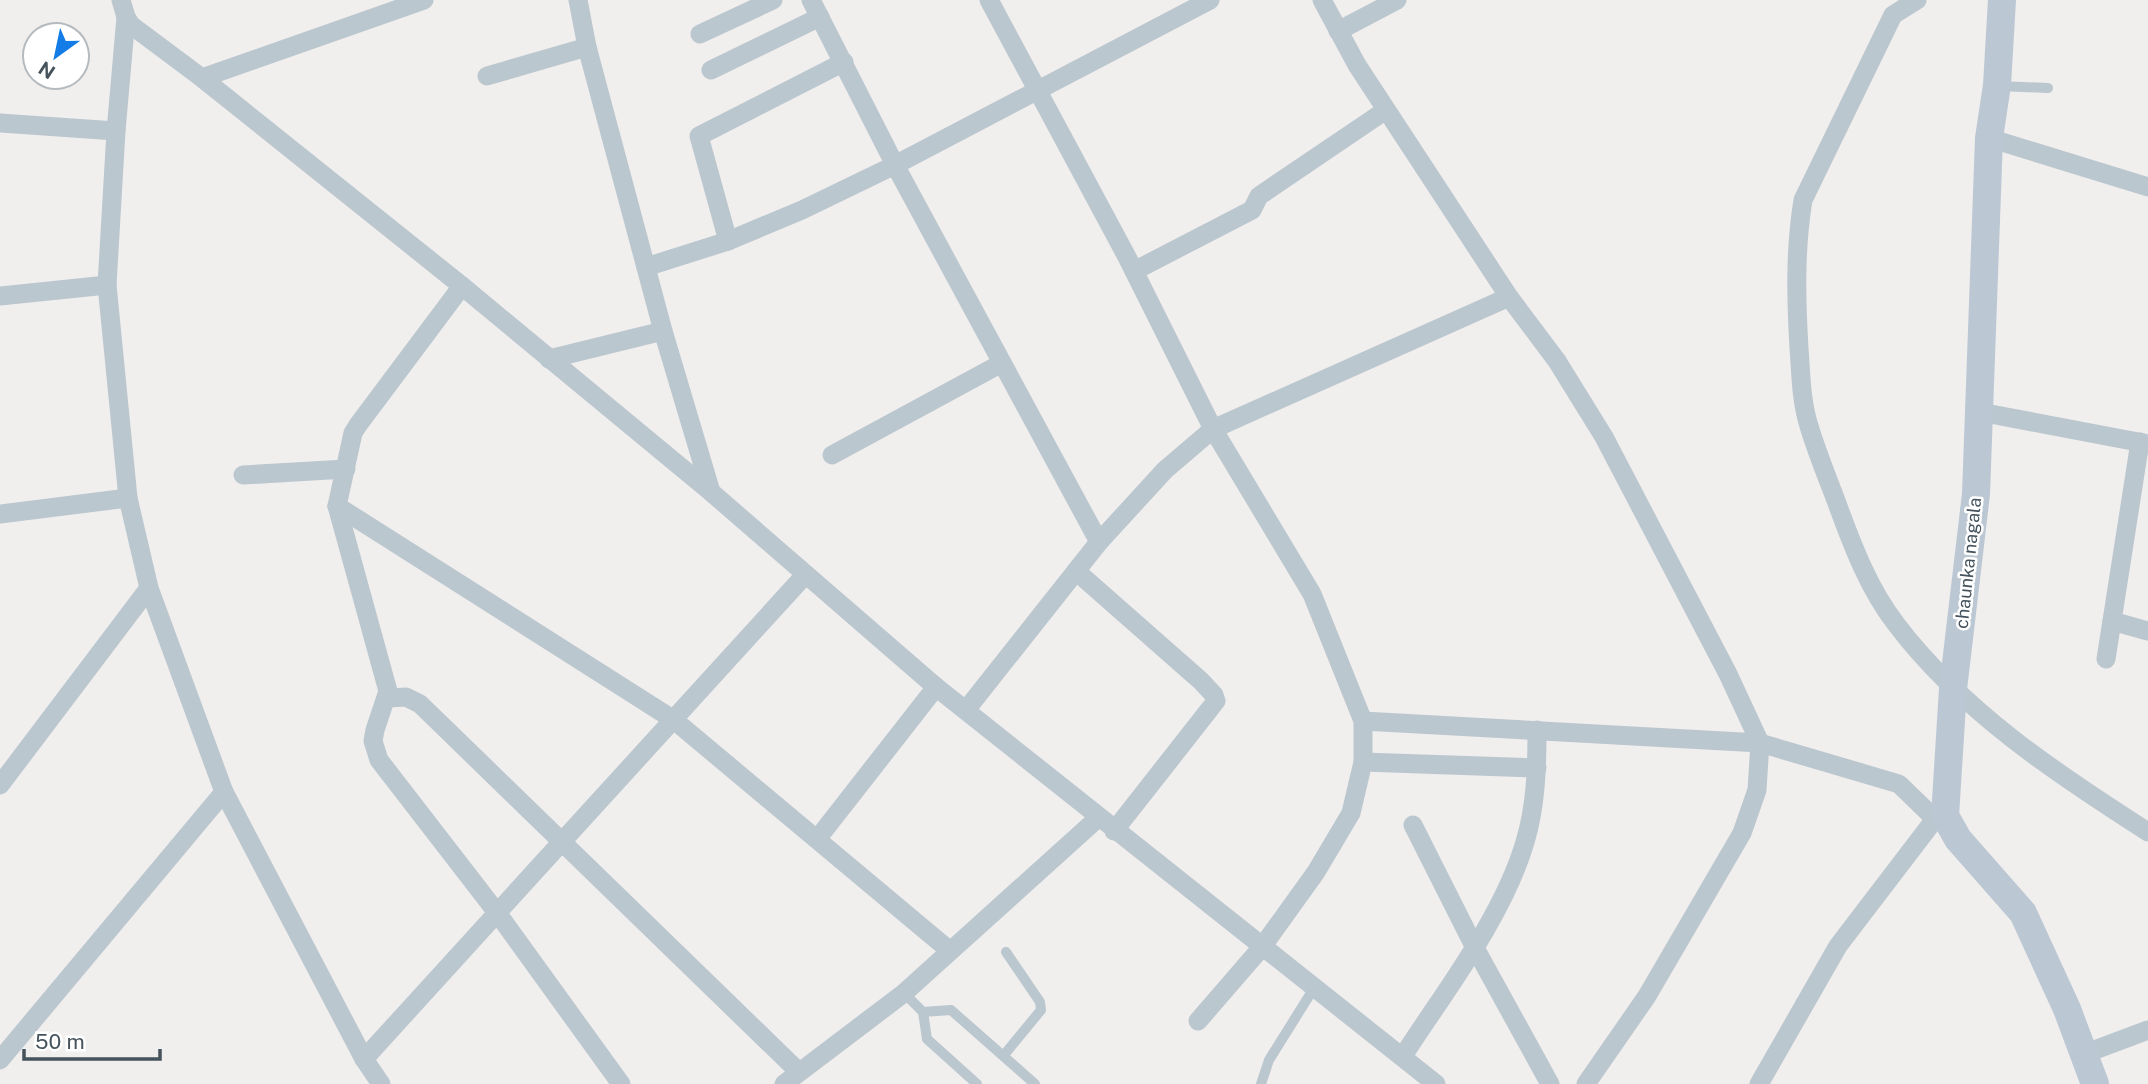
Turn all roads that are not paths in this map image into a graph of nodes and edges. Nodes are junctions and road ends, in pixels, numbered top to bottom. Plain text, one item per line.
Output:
1 (424, 0) edge
2 (578, 0) edge
3 (774, 0) edge
4 (989, 0) edge
5 (1164, 0) edge
6 (1210, 0) edge
7 (1322, 0) edge
8 (1397, 0) edge
9 (1917, 0) edge
10 (2002, 0) edge
11 (123, 8) edge
12 (815, 9) edge
13 (1174, 18) junction
14 (1338, 31) junction
15 (700, 34) dead end
16 (587, 47) junction
17 (844, 62) junction
18 (711, 69) dead end
19 (487, 76) dead end
20 (202, 78) junction
21 (1997, 86) junction
22 (2048, 89) dead end
23 (1036, 90) junction
24 (1386, 110) junction
25 (0, 123) edge
26 (116, 131) junction
27 (1989, 138) junction
28 (895, 165) junction
29 (2148, 187) edge
30 (728, 241) junction
31 (646, 267) junction
32 (1134, 271) junction
33 (107, 285) junction
34 (462, 286) junction
35 (0, 296) edge
36 (1508, 297) junction
37 (663, 331) junction
38 (549, 359) junction
39 (1002, 363) junction
40 (1980, 412) junction
41 (1213, 429) junction
42 (2144, 443) edge
43 (832, 455) dead end
44 (346, 469) junction
45 (243, 475) dead end
46 (711, 492) junction
47 (128, 498) junction
48 (337, 506) junction
49 (0, 514) edge
50 (1099, 541) junction
51 (1076, 571) junction
52 (805, 575) junction
53 (149, 587) junction
54 (2112, 621) junction
55 (2148, 631) edge
56 (2106, 659) dead end
57 (936, 687) junction
58 (1953, 689) junction
59 (388, 698) junction
60 (966, 710) junction
61 (674, 720) junction
62 (1363, 721) junction
63 (1537, 730) junction
64 (1760, 743) junction
65 (1363, 762) junction
66 (1536, 768) junction
67 (0, 785) edge
68 (224, 792) junction
69 (1940, 817) junction
70 (1097, 818) junction
71 (1413, 825) dead end
72 (1114, 831) junction
73 (2148, 832) edge
74 (818, 838) junction
75 (563, 841) junction
76 (498, 914) junction
77 (1474, 946) junction
78 (1262, 947) junction
79 (949, 950) junction
80 (1006, 952) dead end
81 (1314, 988) junction
82 (904, 993) junction
83 (923, 1012) junction
84 (1198, 1021) dead end
85 (2148, 1030) edge
86 (2084, 1054) junction
87 (1004, 1055) junction
88 (1403, 1056) junction
89 (364, 1059) junction
90 (0, 1060) edge
91 (792, 1078) edge
92 (381, 1084) edge
93 (621, 1084) edge
94 (977, 1084) edge
95 (1035, 1084) edge
96 (1261, 1084) edge
97 (1436, 1084) edge
98 (1550, 1084) edge
99 (1586, 1084) edge
100 (1759, 1084) edge
101 (2095, 1084) edge

1 - 20 street
2 - 16 street
3 - 15 street
4 - 23 street
5 - 13 street
6 - 13 street
7 - 14 street
8 - 14 street
9 - 58 street
10 - 21 main road, chaunka nagala
11 - 20 street
11 - 26 street
12 - 17 street
12 - 18 street
13 - 23 street
14 - 24 street
16 - 19 street
16 - 31 street
17 - 28 street
17 - 30 street
20 - 34 street
21 - 22 lane
21 - 27 main road, chaunka nagala
23 - 28 street
23 - 32 street
24 - 32 street
24 - 36 street
25 - 26 street
26 - 33 street
27 - 29 street
27 - 40 main road, chaunka nagala
28 - 30 street
28 - 39 street
30 - 31 street
31 - 37 street
32 - 41 street
33 - 35 street
33 - 47 street
34 - 38 street
34 - 44 street
36 - 41 street
36 - 64 street
37 - 38 street
37 - 46 street
38 - 46 street
39 - 43 street
39 - 50 street
40 - 42 street
40 - 58 main road, chaunka nagala
41 - 50 street
41 - 62 street
42 - 54 street
44 - 45 street
44 - 48 street
46 - 52 street
47 - 49 street
47 - 53 street
48 - 59 street
48 - 61 street
50 - 51 street
51 - 60 street
51 - 72 street
52 - 57 street
52 - 61 street
53 - 67 street
53 - 68 street
54 - 55 street
54 - 56 street
57 - 60 street
57 - 74 street
58 - 69 main road, chaunka nagala
58 - 73 street
59 - 75 street
59 - 76 street
60 - 70 street
61 - 74 street
61 - 75 street
62 - 63 street
62 - 65 street
63 - 64 street
63 - 66 street
64 - 69 street
64 - 99 street
65 - 66 street
65 - 78 street
66 - 77 street
68 - 89 street
68 - 90 street
69 - 86 main road
69 - 100 street
70 - 72 street
70 - 79 street
71 - 77 street
72 - 78 street
74 - 79 street
75 - 76 street
75 - 91 street
76 - 89 street
76 - 93 street
77 - 88 street
77 - 98 street
78 - 81 street
78 - 84 street
79 - 82 street
80 - 87 lane
81 - 88 street
81 - 96 lane
82 - 83 lane
82 - 91 street
83 - 87 lane
83 - 94 lane
85 - 86 street
86 - 101 main road
87 - 95 lane
88 - 97 street
89 - 92 street

